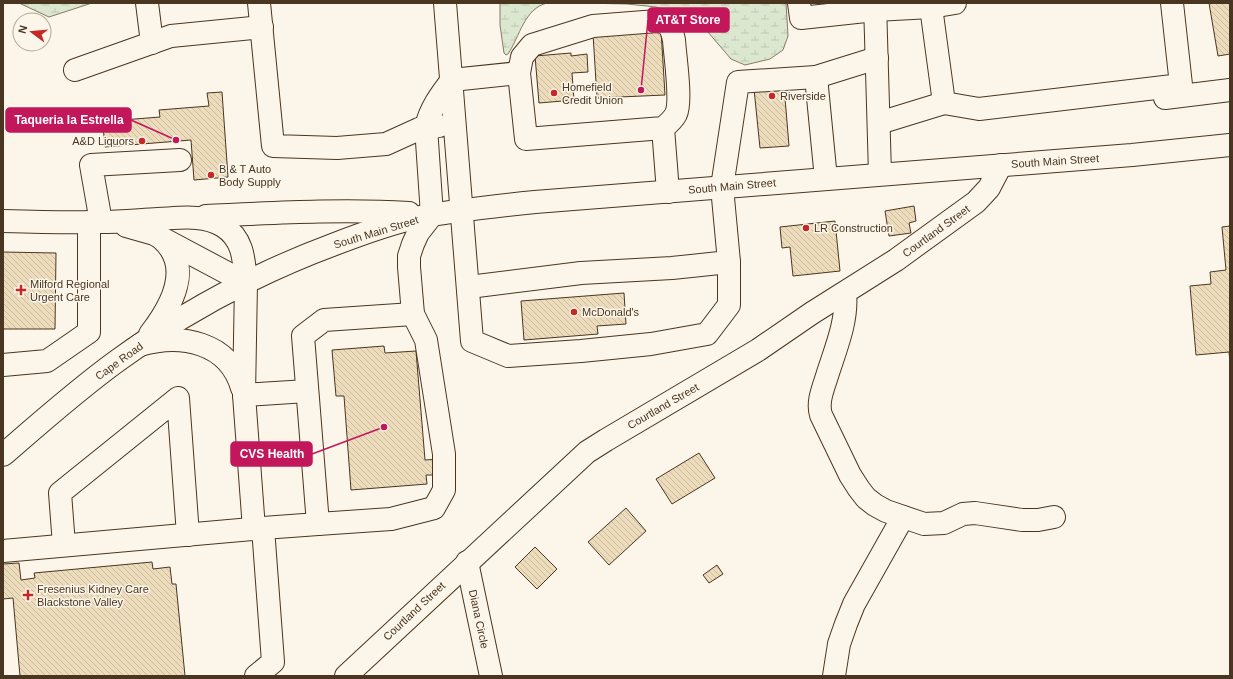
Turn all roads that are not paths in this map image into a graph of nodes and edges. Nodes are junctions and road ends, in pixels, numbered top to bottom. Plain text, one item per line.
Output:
1 (147, 3) edge
2 (259, 3) edge
3 (446, 3) edge
4 (799, 3) edge
5 (955, 3) edge
6 (1172, 3) edge
7 (875, 6) edge
8 (931, 7) junction
9 (262, 27) junction
10 (152, 43) junction
11 (877, 58) junction
12 (75, 70) dead end
13 (519, 73) junction
14 (816, 77) junction
15 (452, 80) junction
16 (1230, 90) edge
17 (944, 103) junction
18 (978, 109) junction
19 (879, 123) junction
20 (456, 124) junction
21 (426, 127) junction
22 (664, 128) junction
23 (1230, 145) edge
24 (180, 160) dead end
25 (1001, 165) junction
26 (880, 174) junction
27 (826, 179) junction
28 (722, 187) junction
29 (668, 192) junction
30 (462, 210) junction
31 (432, 215) junction
32 (189, 217) junction
33 (3, 221) edge
34 (95, 222) junction
35 (161, 238) junction
36 (729, 262) junction
37 (246, 283) junction
38 (469, 287) junction
39 (845, 293) junction
40 (413, 314) junction
41 (140, 345) junction
42 (3, 365) edge
43 (307, 392) junction
44 (244, 395) junction
45 (3, 455) edge
46 (903, 517) junction
47 (1054, 517) dead end
48 (318, 524) junction
49 (259, 529) junction
50 (188, 535) junction
51 (64, 545) junction
52 (3, 551) edge
53 (467, 562) junction
54 (256, 676) edge
55 (346, 676) edge
56 (491, 676) edge
57 (834, 676) edge

1 - 10 main road
2 - 9 main road
3 - 15 main road
4 - 7 main road
5 - 8 main road
6 - 18 main road
7 - 8 main road
7 - 11 main road
8 - 17 main road
9 - 10 main road
9 - 21 main road
10 - 12 main road
11 - 14 main road
11 - 19 main road
13 - 15 main road
13 - 22 main road
13 - 22 main road
14 - 27 main road
14 - 28 main road
15 - 20 main road
15 - 21 main road
16 - 18 main road
17 - 18 main road
17 - 19 main road
19 - 26 main road
20 - 21 main road
20 - 30 main road
21 - 31 main road
22 - 29 main road
23 - 25 main road, South Main Street
24 - 34 main road
25 - 26 main road, South Main Street
25 - 39 main road, Courtland Street
26 - 27 main road, South Main Street
27 - 28 main road, South Main Street
28 - 29 main road, South Main Street
28 - 36 main road
29 - 30 main road, South Main Street
30 - 31 main road, South Main Street
30 - 38 main road
31 - 32 main road
31 - 37 main road, South Main Street
31 - 40 main road
32 - 34 main road
32 - 37 main road
33 - 34 main road
34 - 35 main road
34 - 42 main road
35 - 37 main road
35 - 41 main road
36 - 38 main road
36 - 38 main road
37 - 41 main road, Cape Road
37 - 44 main road
39 - 46 main road
39 - 53 main road, Courtland Street
40 - 43 main road
40 - 48 main road
41 - 44 main road
41 - 45 main road, Cape Road
43 - 44 main road
43 - 48 main road
44 - 49 main road
46 - 47 main road
46 - 57 main road
48 - 49 main road
49 - 50 main road
49 - 54 main road
50 - 51 main road
50 - 51 main road
51 - 52 main road
53 - 55 main road, Courtland Street
53 - 56 main road, Diana Circle

